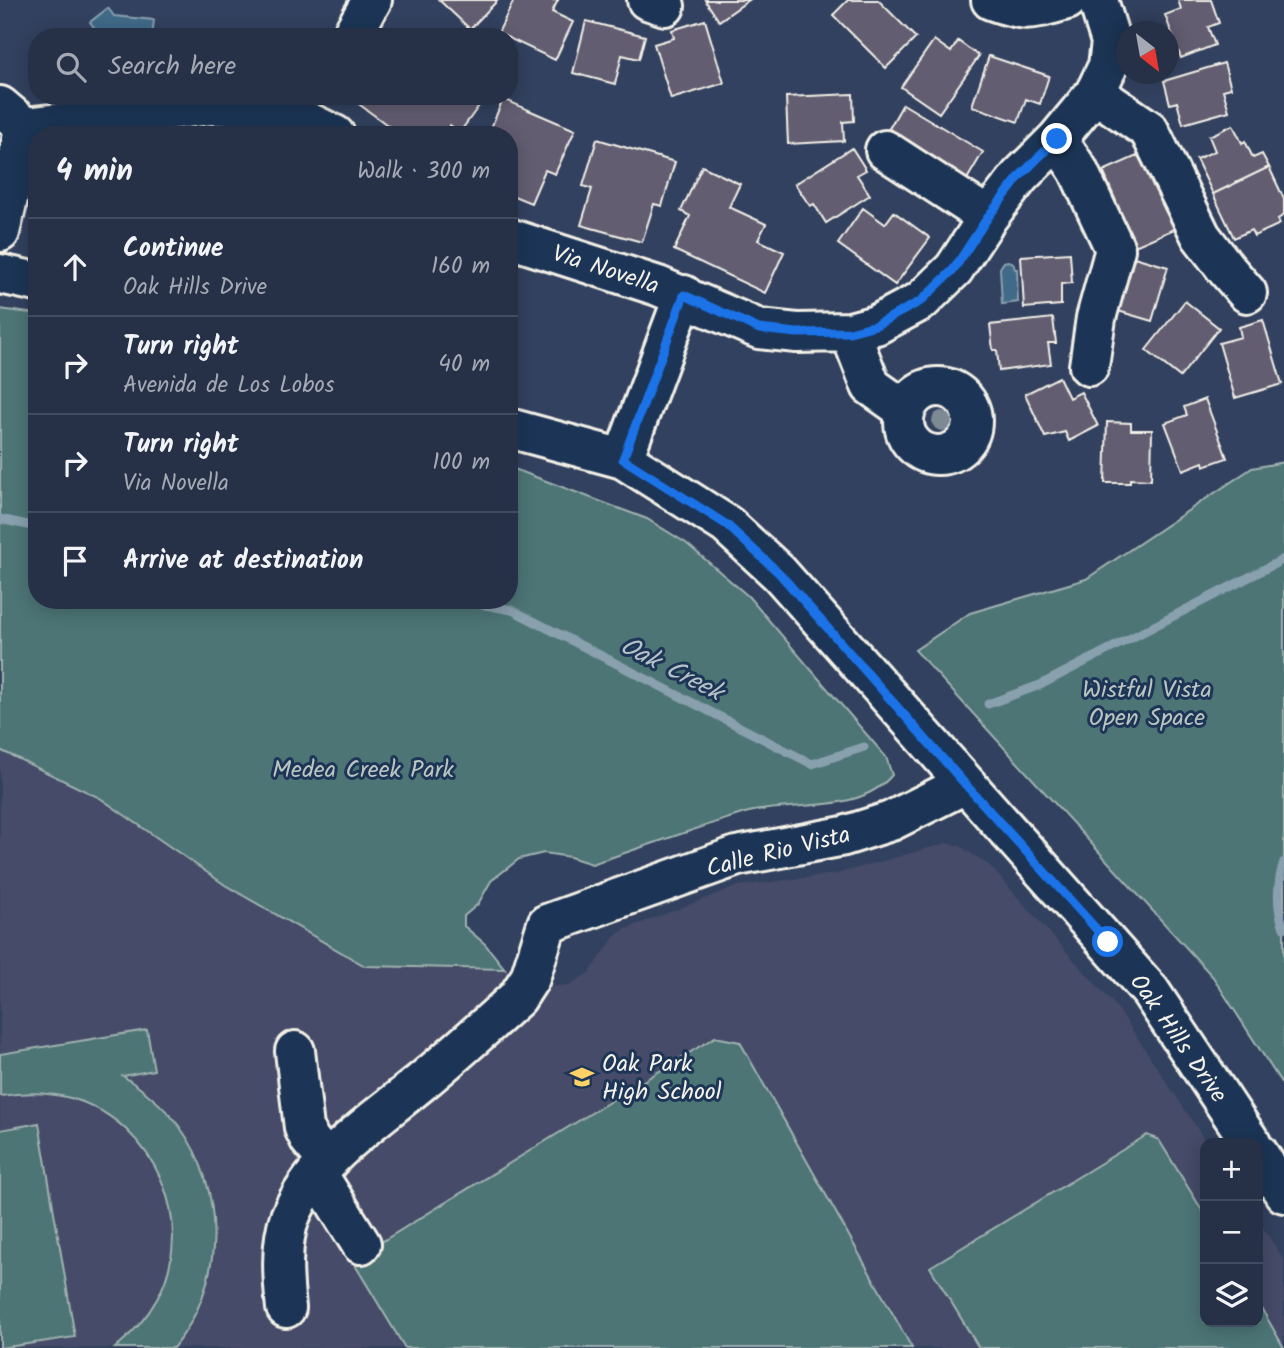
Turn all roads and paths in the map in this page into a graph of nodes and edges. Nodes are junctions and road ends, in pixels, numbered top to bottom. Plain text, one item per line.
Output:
1 (372, 0) edge
2 (991, 0) edge
3 (1067, 0) edge
4 (1098, 0) edge
5 (356, 28) edge
6 (1095, 93) junction
7 (13, 116) edge
8 (318, 117) edge
9 (1057, 139) junction
10 (885, 149) dead end
11 (988, 217) junction
12 (0, 232) edge
13 (518, 241) edge
14 (0, 274) edge
15 (28, 280) edge
16 (1247, 293) dead end
17 (684, 295) junction
18 (850, 332) junction
19 (1089, 366) dead end
20 (905, 410) dead end
21 (518, 430) edge
22 (623, 459) junction
23 (965, 784) junction
24 (295, 1051) dead end
25 (1248, 1138) edge
26 (1263, 1161) edge
27 (322, 1167) junction
28 (1284, 1193) edge
29 (361, 1244) dead end
30 (286, 1308) dead end

1 - 5 street
2 - 3 street
4 - 6 street, Via Novella
6 - 9 street, Via Novella
6 - 16 street
7 - 8 street
7 - 12 street
9 - 11 street, Via Novella
9 - 19 street
10 - 11 street
11 - 18 street, Via Novella
13 - 17 street, Via Novella
14 - 15 street
17 - 18 street, Via Novella
17 - 22 street
18 - 20 street
21 - 22 street, Oak Hills Drive
22 - 23 street, Oak Hills Drive
23 - 25 street, Oak Hills Drive
23 - 27 street, Calle Rio Vista
24 - 27 street
26 - 28 street
27 - 29 street
27 - 30 street

